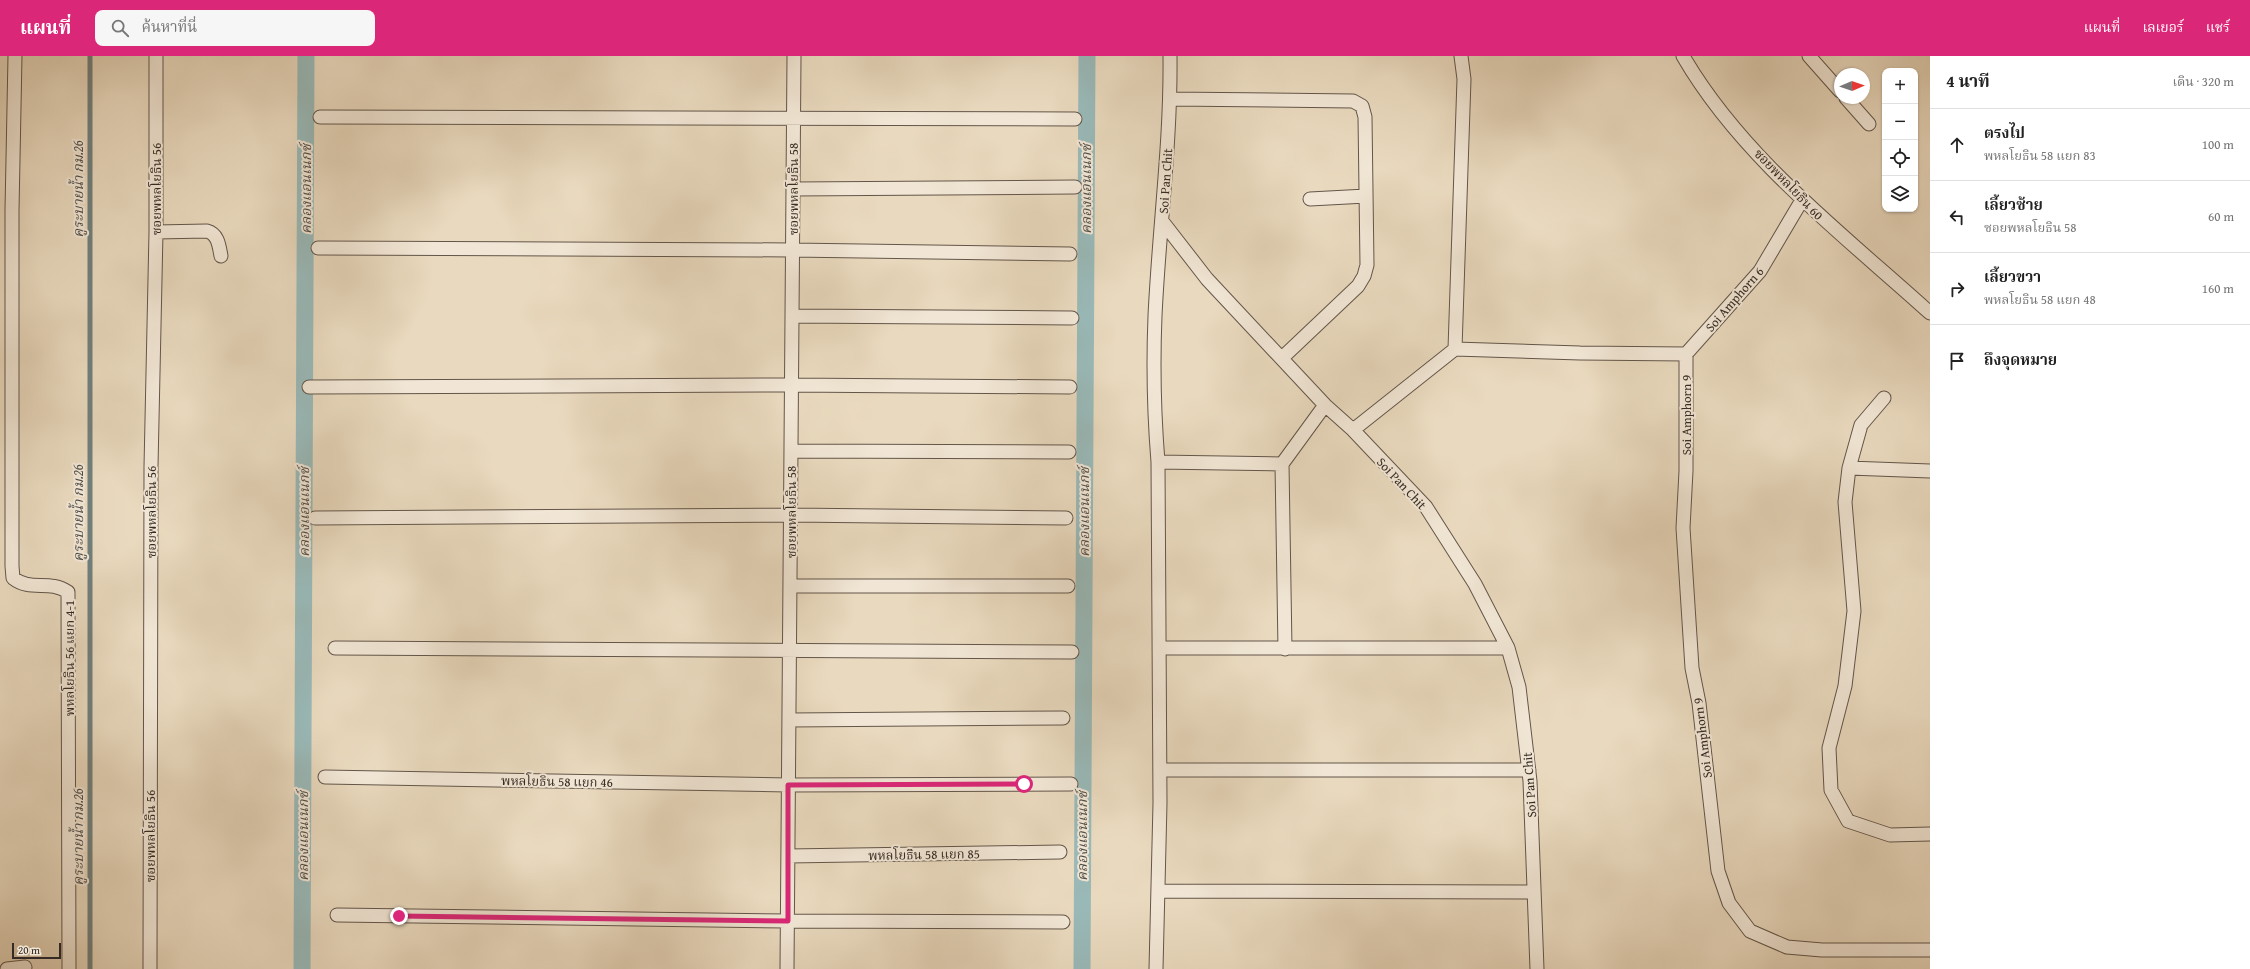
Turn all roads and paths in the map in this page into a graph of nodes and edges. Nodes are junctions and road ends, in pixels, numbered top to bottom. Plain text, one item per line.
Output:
1 (15, 56) edge
2 (156, 56) edge
3 (794, 56) edge
4 (1170, 56) edge
5 (1461, 56) edge
6 (1683, 56) edge
7 (1809, 56) edge
8 (1834, 84) edge
9 (1170, 99) junction
10 (1851, 104) edge
11 (320, 117) dead end
12 (794, 118) junction
13 (1075, 118) dead end
14 (1869, 124) dead end
15 (1075, 187) dead end
16 (793, 189) junction
17 (1366, 196) junction
18 (1310, 199) dead end
19 (1802, 200) junction
20 (1162, 222) junction
21 (156, 232) junction
22 (318, 248) dead end
23 (792, 250) junction
24 (1070, 254) dead end
25 (221, 256) dead end
26 (1930, 313) edge
27 (792, 316) junction
28 (1072, 318) dead end
29 (1455, 349) junction
30 (1686, 354) junction
31 (1282, 358) junction
32 (791, 385) junction
33 (309, 386) dead end
34 (1070, 387) dead end
35 (1884, 398) dead end
36 (1325, 404) junction
37 (1353, 430) junction
38 (791, 451) junction
39 (1069, 452) dead end
40 (1158, 462) junction
41 (1282, 464) junction
42 (1849, 468) junction
43 (1930, 471) edge
44 (790, 515) junction
45 (315, 518) dead end
46 (1066, 518) dead end
47 (790, 586) junction
48 (1068, 586) dead end
49 (335, 648) dead end
50 (1159, 648) junction
51 (1508, 648) junction
52 (1285, 649) junction
53 (790, 651) junction
54 (1072, 652) dead end
55 (1063, 718) dead end
56 (789, 720) junction
57 (1160, 770) junction
58 (1529, 770) junction
59 (325, 777) dead end
60 (1071, 784) dead end
61 (788, 785) junction
62 (1930, 834) edge
63 (1060, 852) dead end
64 (788, 856) junction
65 (1158, 891) junction
66 (1534, 892) junction
67 (337, 915) dead end
68 (788, 921) junction
69 (1063, 922) dead end
70 (1930, 950) edge
71 (25, 967) dead end
72 (7, 969) edge
73 (69, 969) edge
74 (150, 969) edge
75 (787, 969) edge
76 (1156, 969) edge
77 (1538, 969) edge

1 - 73 street, พหลโยธิน 56 แยก 4-1
2 - 21 street, ซอยพหลโยธิน 56
3 - 12 street, ซอยพหลโยธิน 58
4 - 9 street, Soi Pan Chit
5 - 29 street
6 - 19 street, ซอยพหลโยธิน 60
7 - 8 street
9 - 17 street
9 - 20 street, Soi Pan Chit
10 - 14 street
11 - 12 street
12 - 13 street
12 - 16 street, ซอยพหลโยธิน 58
15 - 16 street
16 - 23 street, ซอยพหลโยธิน 58
17 - 18 street
17 - 31 street
19 - 26 street, ซอยพหลโยธิน 60
19 - 30 street, Soi Amphorn 6
20 - 31 street, Soi Pan Chit
20 - 40 street
21 - 25 street
21 - 74 street, ซอยพหลโยธิน 56
22 - 23 street
23 - 24 street
23 - 27 street, ซอยพหลโยธิน 58
27 - 28 street
27 - 32 street, ซอยพหลโยธิน 58
29 - 30 street
29 - 37 street
30 - 70 street, Soi Amphorn 9
31 - 36 street, Soi Pan Chit
32 - 33 street
32 - 34 street
32 - 38 street, ซอยพหลโยธิน 58
35 - 42 street
36 - 37 street, Soi Pan Chit
36 - 41 street
37 - 51 street, Soi Pan Chit
38 - 39 street
38 - 44 street, ซอยพหลโยธิน 58
40 - 41 street
40 - 50 street
41 - 52 street
42 - 43 street
42 - 62 street
44 - 45 street
44 - 46 street
44 - 47 street, ซอยพหลโยธิน 58
47 - 48 street
47 - 53 street, ซอยพหลโยธิน 58
49 - 53 street
50 - 52 street
50 - 57 street
51 - 52 street
51 - 58 street, Soi Pan Chit
53 - 54 street
53 - 56 street, ซอยพหลโยธิน 58
55 - 56 street
56 - 61 street, ซอยพหลโยธิน 58
57 - 58 street
57 - 65 street
58 - 66 street, Soi Pan Chit
59 - 61 street, พหลโยธิน 58 แยก 46
60 - 61 street, พหลโยธิน 58 แยก 46
61 - 64 street, ซอยพหลโยธิน 58
63 - 64 street, พหลโยธิน 58 แยก 85
64 - 68 street, ซอยพหลโยธิน 58
65 - 66 street
65 - 76 street
66 - 77 street, Soi Pan Chit
67 - 68 street
68 - 69 street
68 - 75 street, ซอยพหลโยธิน 58
71 - 72 street

